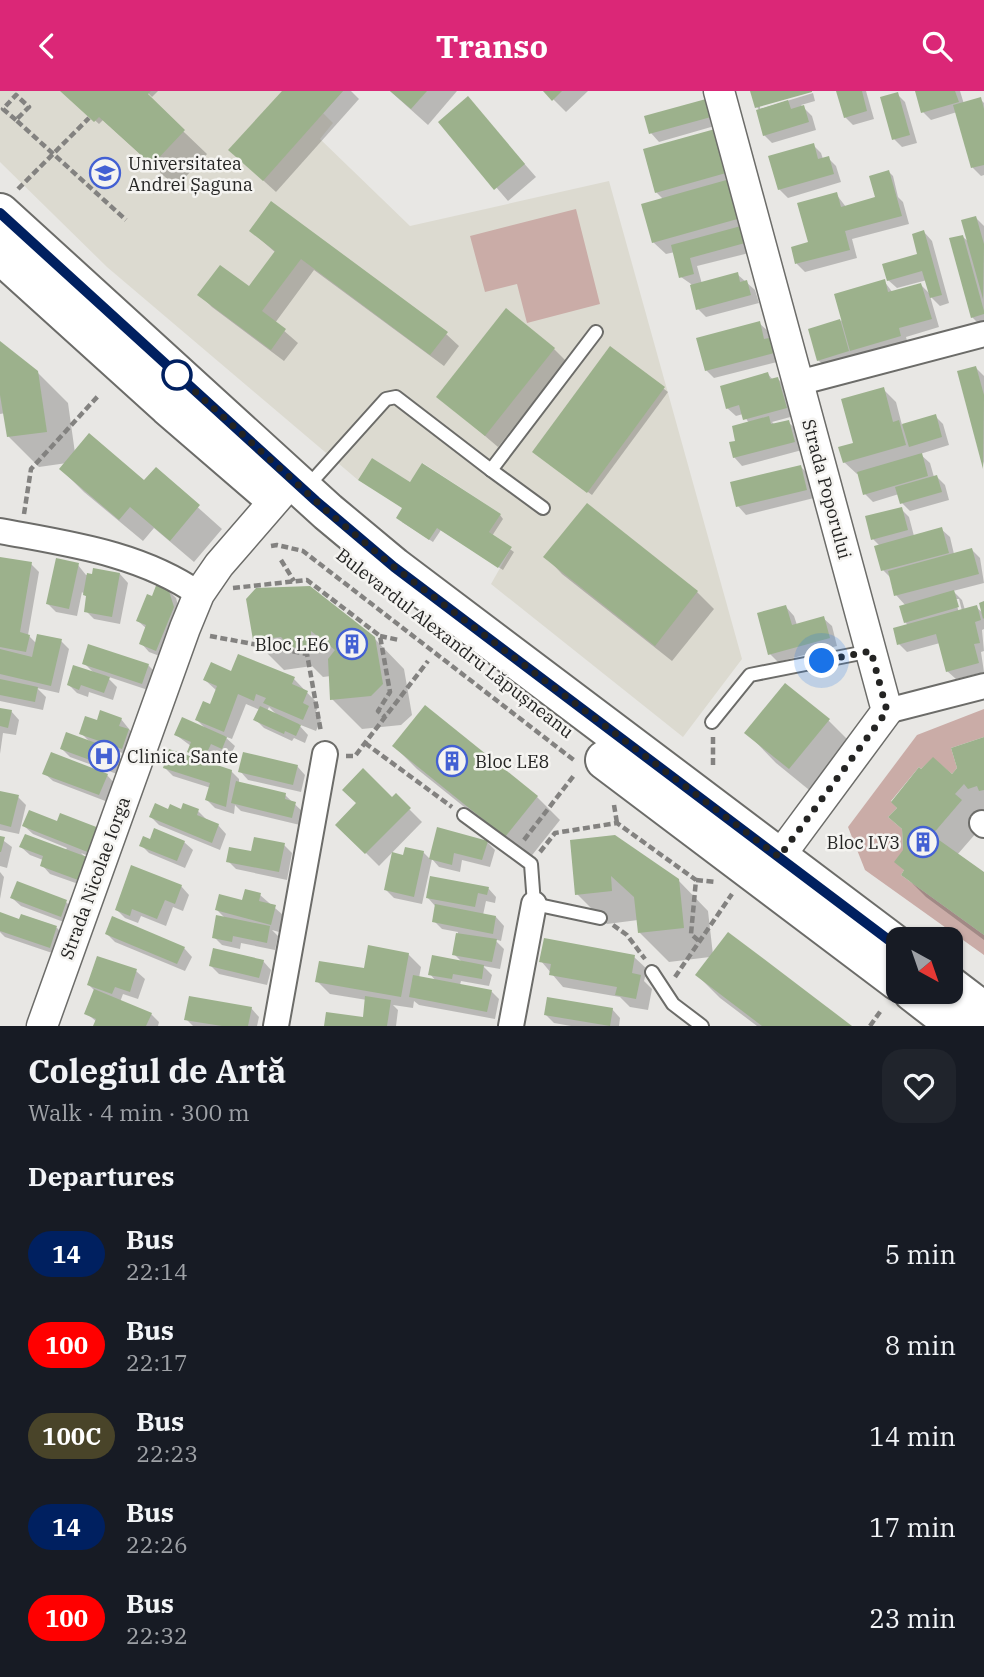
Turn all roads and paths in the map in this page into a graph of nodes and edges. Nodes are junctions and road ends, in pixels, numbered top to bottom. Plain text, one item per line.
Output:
1 (719, 91) edge
2 (2, 110) edge
3 (89, 118) dead end
4 (16, 120) junction
5 (53, 154) junction
6 (9, 202) edge
7 (126, 220) dead end
8 (0, 254) edge
9 (596, 332) dead end
10 (984, 334) edge
11 (798, 383) junction
12 (99, 395) dead end
13 (491, 470) junction
14 (291, 489) junction
15 (543, 508) dead end
16 (23, 520) dead end
17 (0, 531) edge
18 (281, 560) dead end
19 (294, 581) junction
20 (229, 589) dead end
21 (199, 594) junction
22 (352, 603) dead end
23 (346, 610) junction
24 (202, 634) dead end
25 (380, 636) junction
26 (399, 640) dead end
27 (871, 651) junction
28 (428, 661) dead end
29 (984, 686) edge
30 (887, 711) junction
31 (385, 717) junction
32 (712, 722) joint
33 (365, 743) junction
34 (325, 754) junction
35 (713, 767) dead end
36 (575, 774) dead end
37 (614, 804) dead end
38 (464, 815) joint
39 (617, 823) junction
40 (514, 852) junction
41 (779, 857) junction
42 (531, 864) junction
43 (695, 880) junction
44 (715, 882) dead end
45 (732, 894) dead end
46 (534, 904) junction
47 (600, 918) joint
48 (886, 938) edge
49 (699, 941) junction
50 (652, 972) joint
51 (886, 985) edge
52 (665, 992) junction
53 (963, 996) edge
54 (888, 1005) edge
55 (918, 1005) edge
56 (984, 1012) edge
57 (42, 1026) edge
58 (276, 1026) edge
59 (511, 1026) edge
60 (702, 1026) edge
61 (870, 1026) edge
62 (957, 1026) edge

1 - 11 street, Strada Poporului
2 - 4 path
2 - 4 path
3 - 5 path
4 - 5 path
5 - 6 path
5 - 7 path
6 - 14 main road, Bulevardul Alexandru Lăpușneanu
8 - 14 main road, Bulevardul Alexandru Lăpușneanu
9 - 13 lane
10 - 11 street
11 - 27 street, Strada Poporului
12 - 16 path
13 - 14 lane
13 - 15 lane
14 - 21 street, Strada Nicolae Iorga
14 - 41 main road, Bulevardul Alexandru Lăpușneanu
14 - 51 main road, Bulevardul Alexandru Lăpușneanu
17 - 21 street
18 - 19 path
19 - 20 path
19 - 23 path
21 - 57 street, Strada Nicolae Iorga
22 - 23 path
23 - 25 path
24 - 34 path
25 - 26 path
25 - 31 path
27 - 30 street, Strada Poporului
27 - 32 lane
28 - 31 path
29 - 30 street
30 - 41 street
31 - 33 path
32 - 35 path
33 - 34 path
33 - 38 path
34 - 58 street
36 - 40 path
37 - 39 path
38 - 40 lane
39 - 42 path
39 - 43 path
40 - 42 lane
41 - 48 main road, Bulevardul Alexandru Lăpușneanu
42 - 46 lane
43 - 44 path
43 - 49 path
45 - 49 path
46 - 47 lane
46 - 59 street
47 - 50 path
49 - 52 path
50 - 52 lane
52 - 60 lane
53 - 56 main road
54 - 61 path
55 - 62 main road, Bulevardul Alexandru Lăpușneanu

